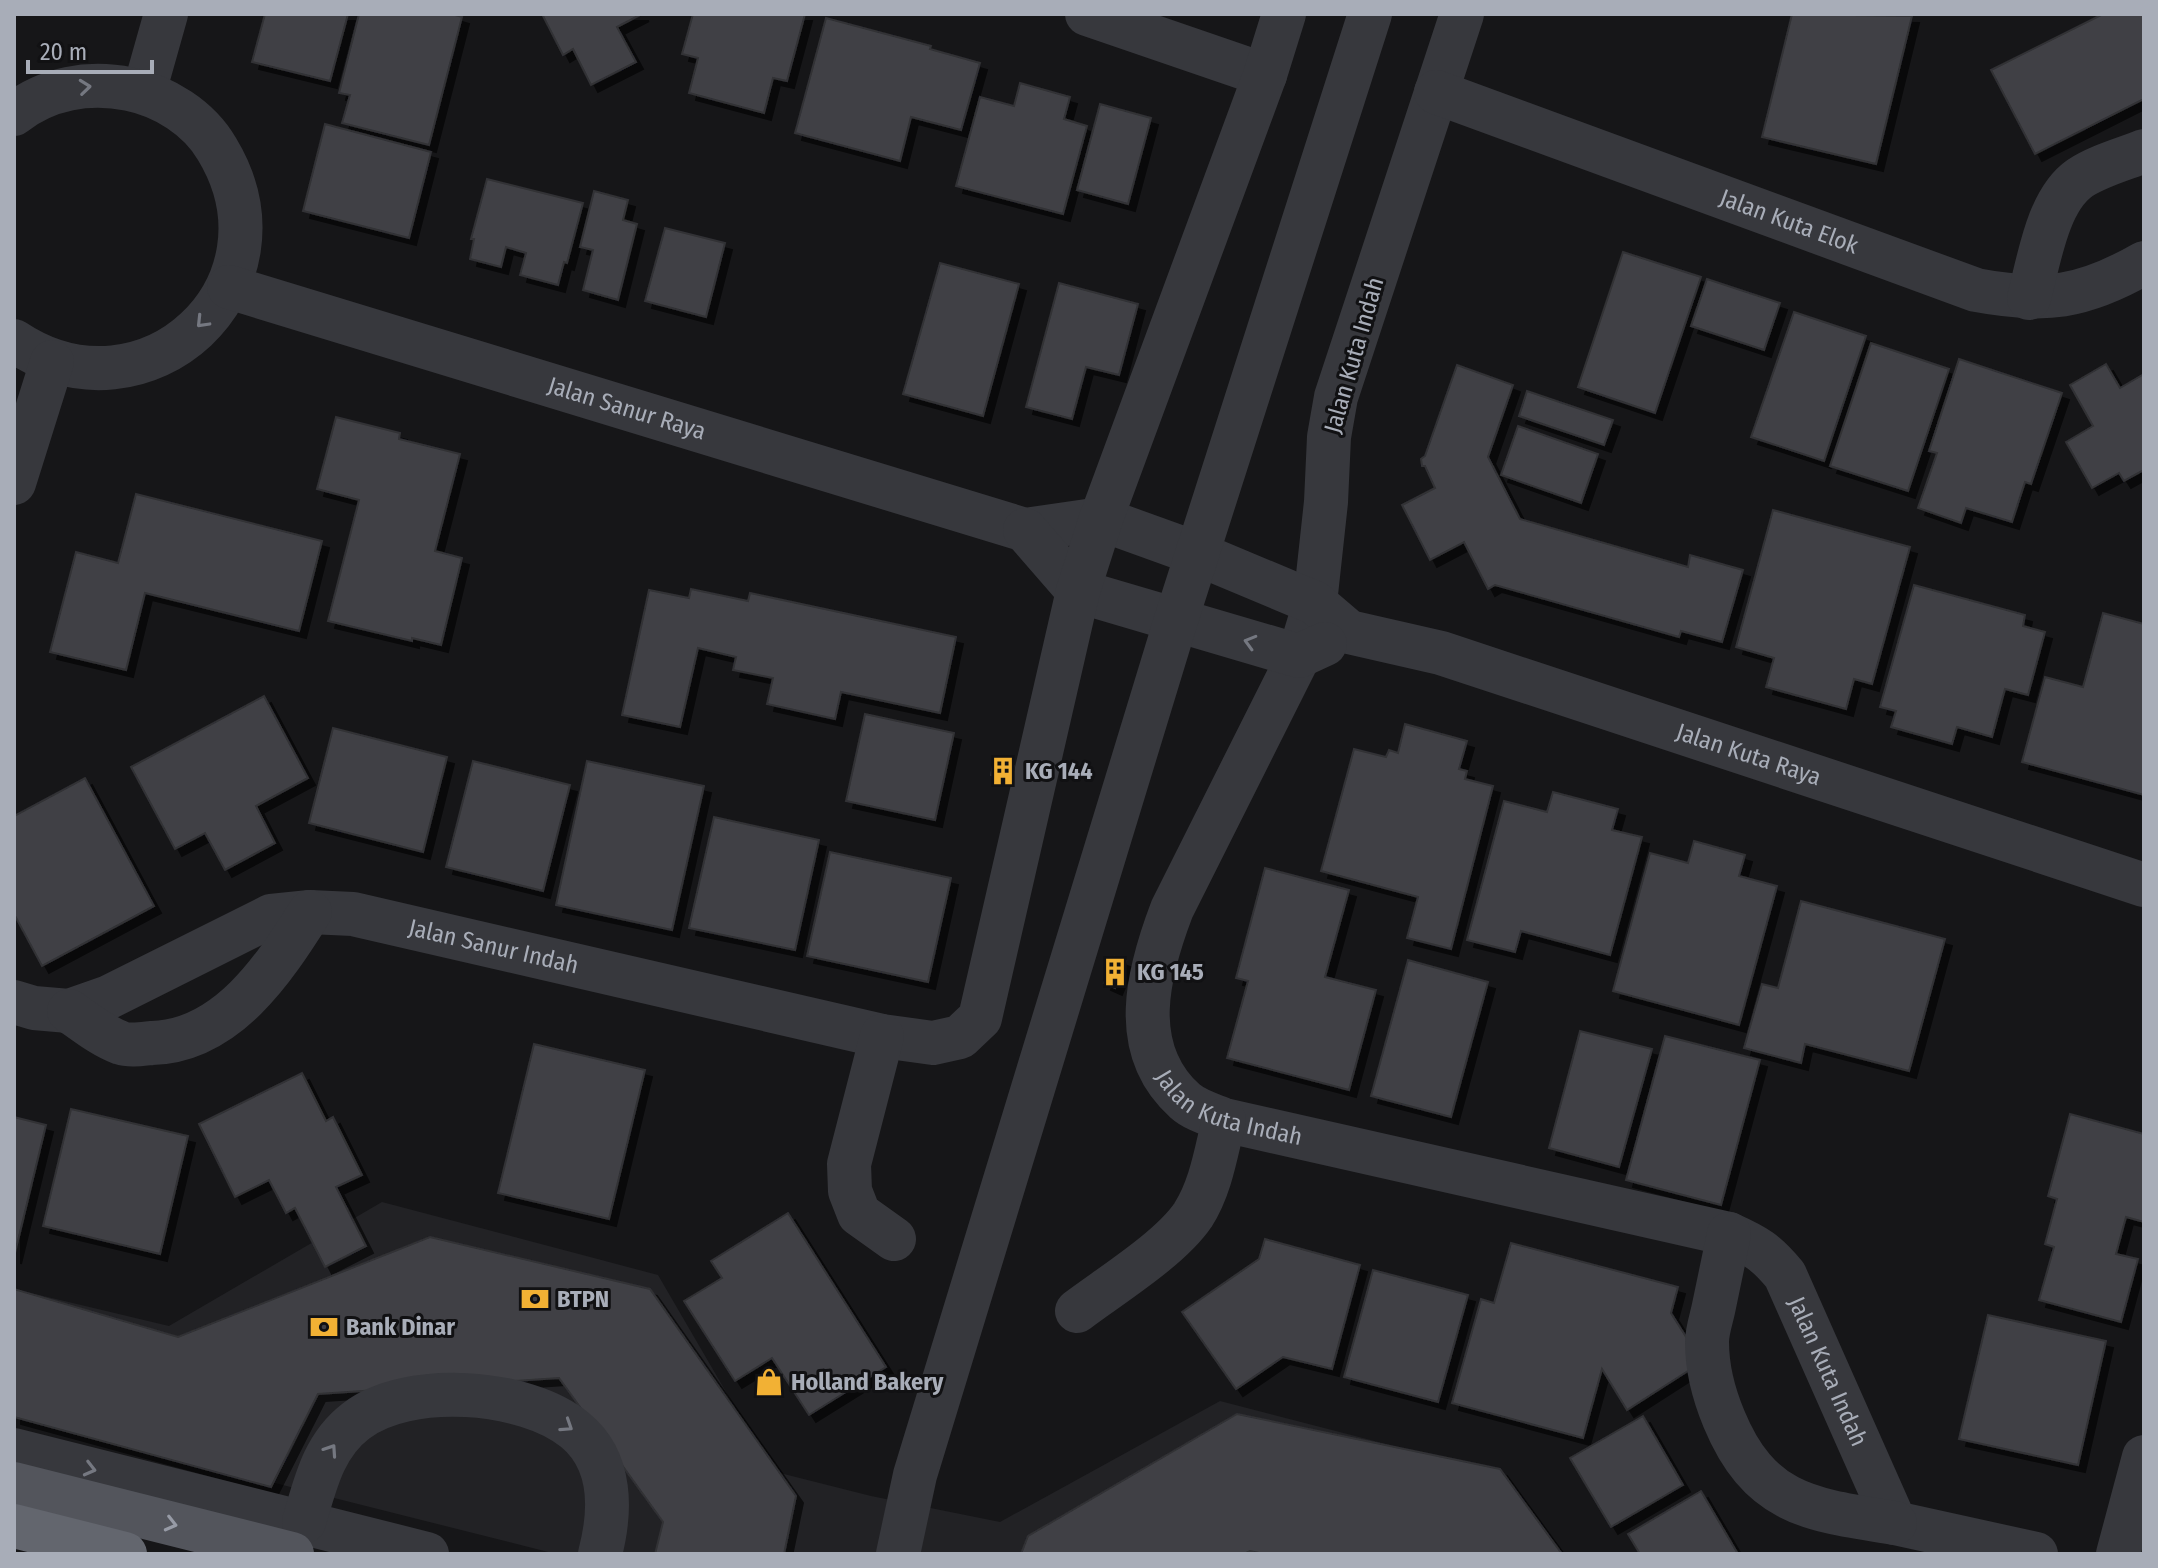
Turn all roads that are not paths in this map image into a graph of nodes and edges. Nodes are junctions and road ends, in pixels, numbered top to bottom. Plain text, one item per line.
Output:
1 (166, 14) edge
2 (1087, 14) edge
3 (1284, 14) edge
4 (1370, 14) edge
5 (1462, 14) edge
6 (1178, 29) edge
7 (1265, 75) junction
8 (144, 92) junction
9 (1436, 92) junction
10 (14, 114) edge
11 (2144, 151) edge
12 (2144, 263) edge
13 (229, 287) junction
14 (2029, 298) junction
15 (14, 341) edge
16 (52, 362) junction
17 (14, 483) edge
18 (1101, 519) junction
19 (1025, 530) junction
20 (1198, 554) junction
21 (1078, 591) junction
22 (1315, 603) junction
23 (1176, 620) junction
24 (1349, 632) junction
25 (1299, 656) junction
26 (2144, 885) edge
27 (310, 912) junction
28 (14, 1002) edge
29 (69, 1011) junction
30 (882, 1036) junction
31 (1224, 1120) junction
32 (1729, 1234) junction
33 (894, 1239) dead end
34 (1077, 1311) dead end
35 (14, 1450) edge
36 (2144, 1457) edge
37 (14, 1484) edge
38 (1895, 1523) junction
39 (14, 1526) edge
40 (298, 1538) edge
41 (125, 1554) edge
42 (427, 1554) edge
43 (600, 1554) edge
44 (898, 1554) edge
45 (2036, 1554) edge
46 (2118, 1554) edge

1 - 8 street
2 - 6 street
3 - 7 street
4 - 20 street
5 - 9 street, Jalan Kuta Indah
6 - 7 street
7 - 18 street
10 -> 8 street
8 - 13 street
9 - 14 street, Jalan Kuta Elok
9 - 22 street, Jalan Kuta Indah
11 - 14 street
12 - 14 street, Jalan Kuta Elok
13 -> 16 street
13 - 19 street, Jalan Sanur Raya
15 - 16 street
16 - 17 street
18 - 19 street, Jalan Sanur Raya
18 - 20 street, Jalan Sanur Raya
18 - 21 street
19 - 21 street
20 - 22 street, Jalan Kuta Raya
20 - 23 street
21 - 23 street
21 - 30 street, Jalan Sanur Indah
22 - 24 street, Jalan Kuta Raya
22 - 25 street, Jalan Kuta Indah
25 -> 23 street
23 - 44 street
24 - 25 street
24 - 26 street, Jalan Kuta Raya
25 - 31 street, Jalan Kuta Indah
27 - 29 street, Jalan Sanur Indah
27 - 29 street
27 - 30 street, Jalan Sanur Indah
28 - 29 street, Jalan Sanur Indah
30 - 33 street
31 - 32 street, Jalan Kuta Indah
31 - 34 street
32 - 38 street, Jalan Kuta Indah
32 - 38 street
35 -> 40 street
36 - 46 street
37 -> 40 main road
38 - 45 street
39 - 41 highway
40 - 42 street
40 -> 43 street

